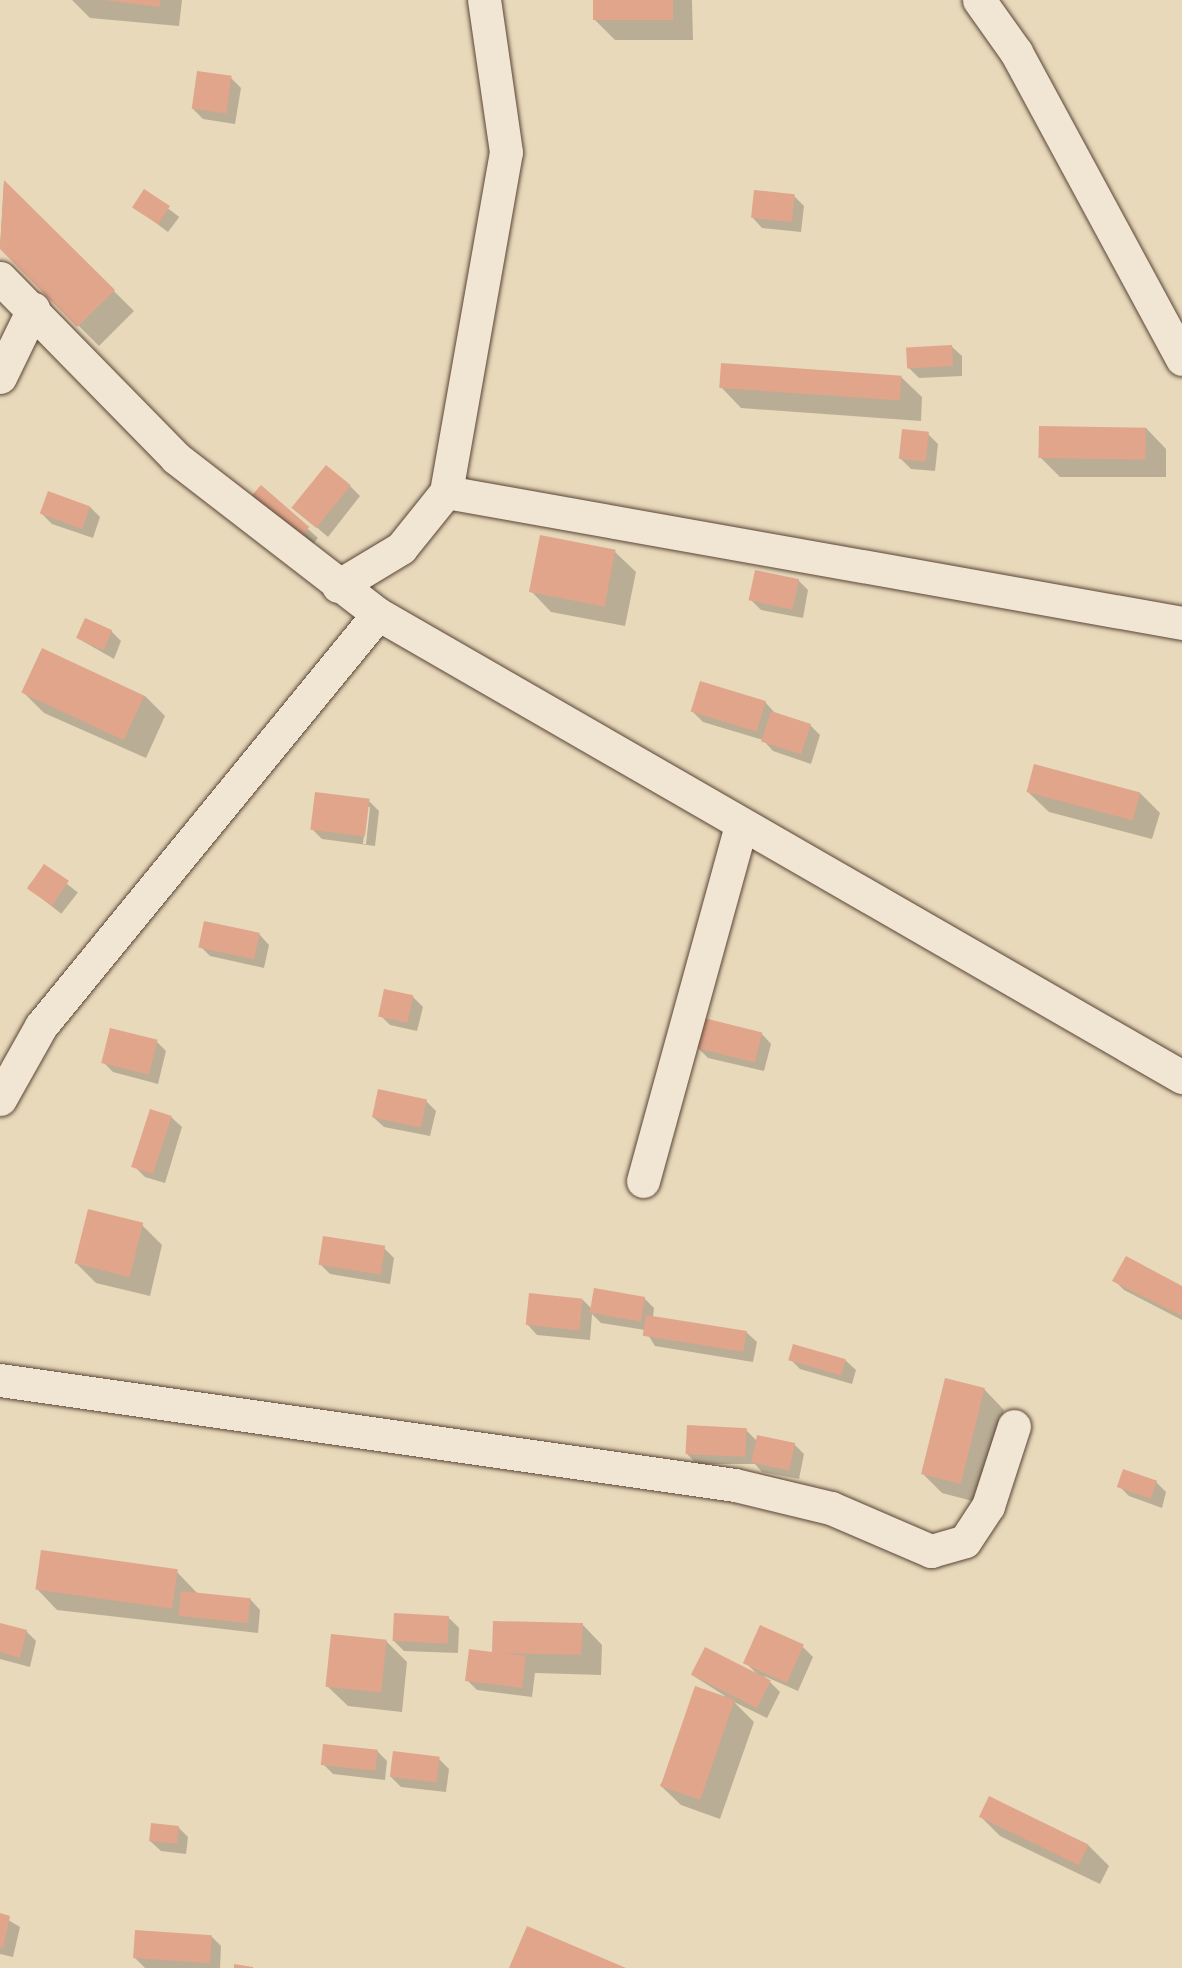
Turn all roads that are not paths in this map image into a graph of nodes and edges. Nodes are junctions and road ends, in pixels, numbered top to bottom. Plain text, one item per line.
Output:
1 (484, 0) edge
2 (979, 0) edge
3 (0, 278) edge
4 (33, 309) junction
5 (1182, 359) edge
6 (0, 377) edge
7 (446, 492) junction
8 (338, 586) junction
9 (378, 615) junction
10 (1182, 623) edge
11 (741, 825) junction
12 (1182, 1077) edge
13 (0, 1099) edge
14 (643, 1181) dead end
15 (0, 1380) edge
16 (1014, 1426) dead end

1 - 7 street
2 - 5 street
3 - 4 street
4 - 6 street
4 - 8 street
7 - 8 street
7 - 10 street
8 - 9 street
9 - 11 street
9 - 13 street
11 - 12 street
11 - 14 street
15 - 16 street

